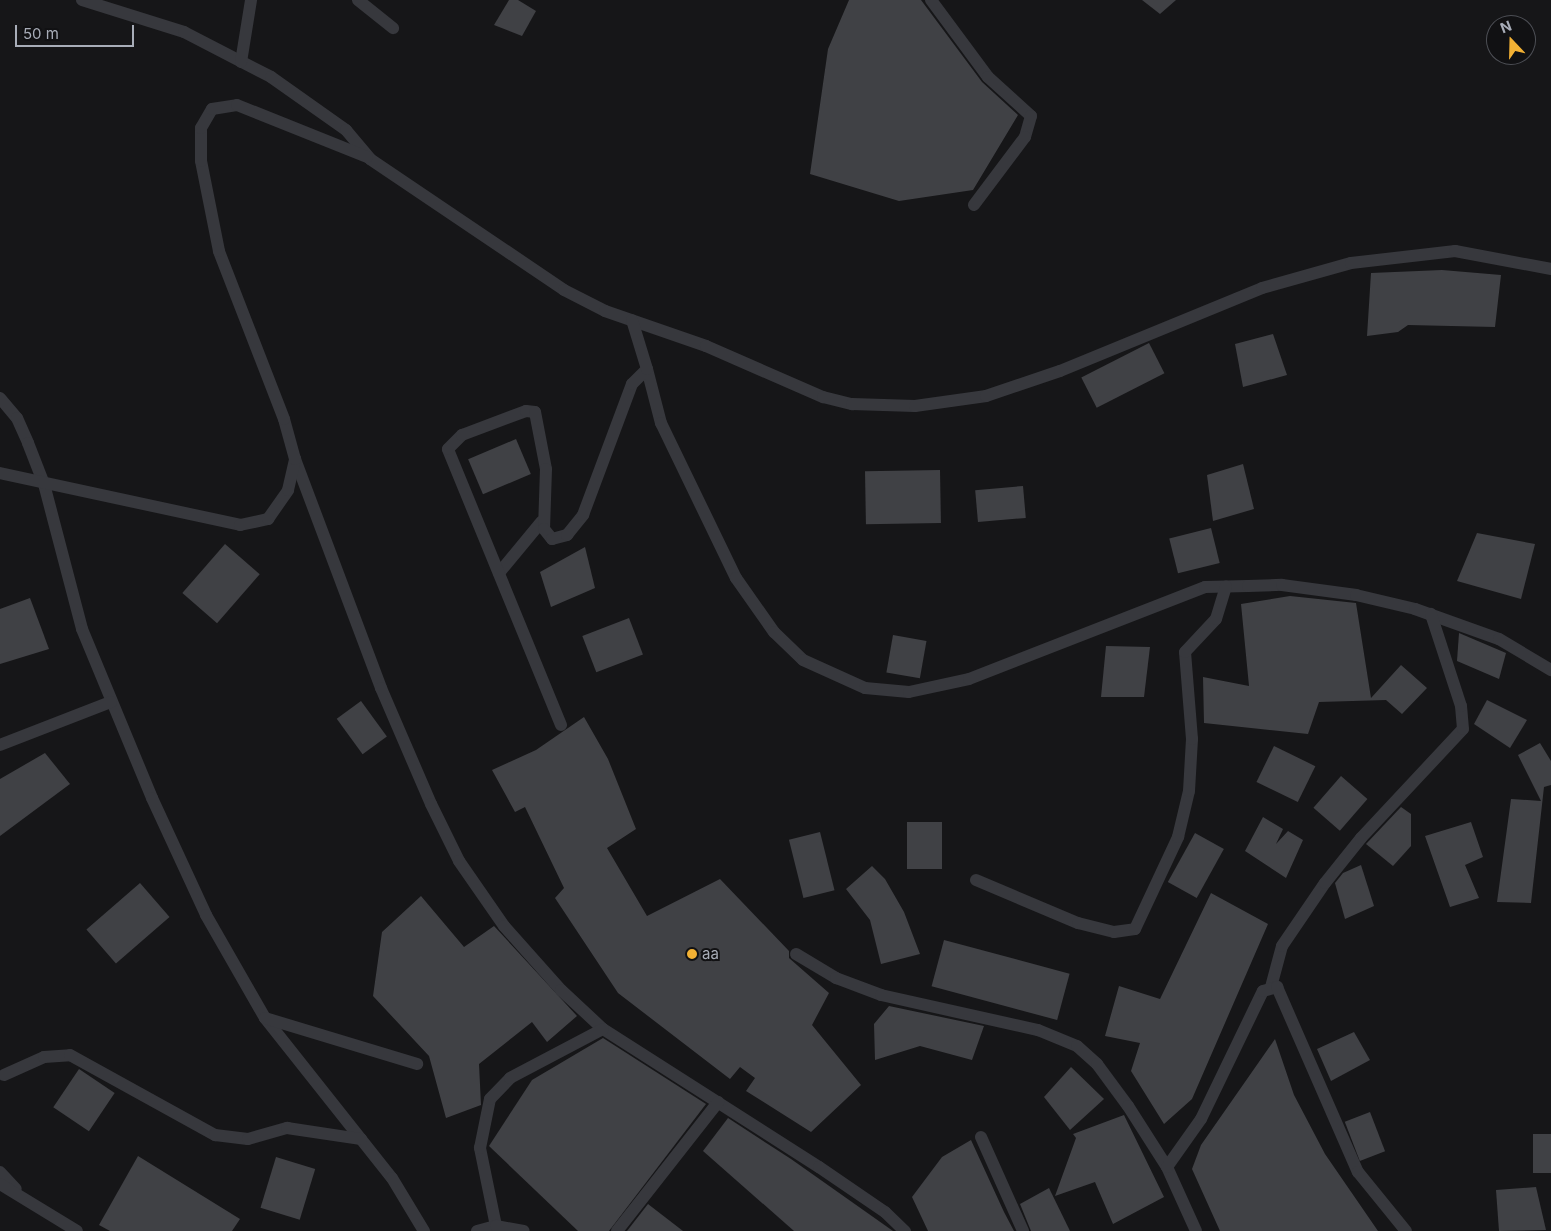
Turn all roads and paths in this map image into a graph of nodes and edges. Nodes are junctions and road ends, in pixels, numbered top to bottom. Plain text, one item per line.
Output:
1 (82, 0) edge
2 (251, 0) edge
3 (358, 0) edge
4 (931, 0) edge
5 (393, 28) dead end
6 (241, 62) junction
7 (370, 159) junction
8 (974, 205) dead end
9 (1551, 269) edge
10 (632, 320) junction
11 (646, 368) junction
12 (0, 398) edge
13 (295, 459) junction
14 (0, 473) edge
15 (44, 484) junction
16 (542, 520) junction
17 (499, 573) junction
18 (1226, 587) junction
19 (1431, 614) junction
20 (1551, 670) edge
21 (111, 702) junction
22 (561, 725) dead end
23 (0, 745) edge
24 (976, 880) dead end
25 (796, 954) dead end
26 (1270, 987) junction
27 (265, 1018) junction
28 (603, 1029) junction
29 (417, 1064) dead end
30 (4, 1075) dead end
31 (718, 1102) junction
32 (981, 1137) dead end
33 (361, 1139) junction
34 (1167, 1166) junction
35 (0, 1172) edge
36 (0, 1184) edge
37 (24, 1198) junction
38 (496, 1226) junction
39 (77, 1231) edge
40 (424, 1231) edge
41 (477, 1231) edge
42 (524, 1231) edge
43 (617, 1231) edge
44 (905, 1231) edge
45 (1023, 1231) edge
46 (1196, 1231) edge
47 (1406, 1231) edge

1 - 6 street
2 - 6 street
3 - 5 street
4 - 8 street
6 - 7 street
7 - 10 street
7 - 13 street
9 - 10 street
10 - 11 street
11 - 16 street
11 - 18 street
12 - 15 street
13 - 15 street
13 - 28 street
14 - 15 street
15 - 21 street
16 - 17 street
16 - 17 street
17 - 22 street
18 - 19 street
18 - 24 street
19 - 20 street
19 - 26 street
21 - 23 street
21 - 27 street
25 - 34 street
26 - 34 street
26 - 47 street
27 - 29 street
27 - 33 street
28 - 31 street
28 - 38 street
30 - 33 street
31 - 43 street
31 - 44 street
32 - 45 street
33 - 40 street
34 - 46 street
35 - 37 street
36 - 37 street
37 - 39 street
38 - 41 street
38 - 42 street

